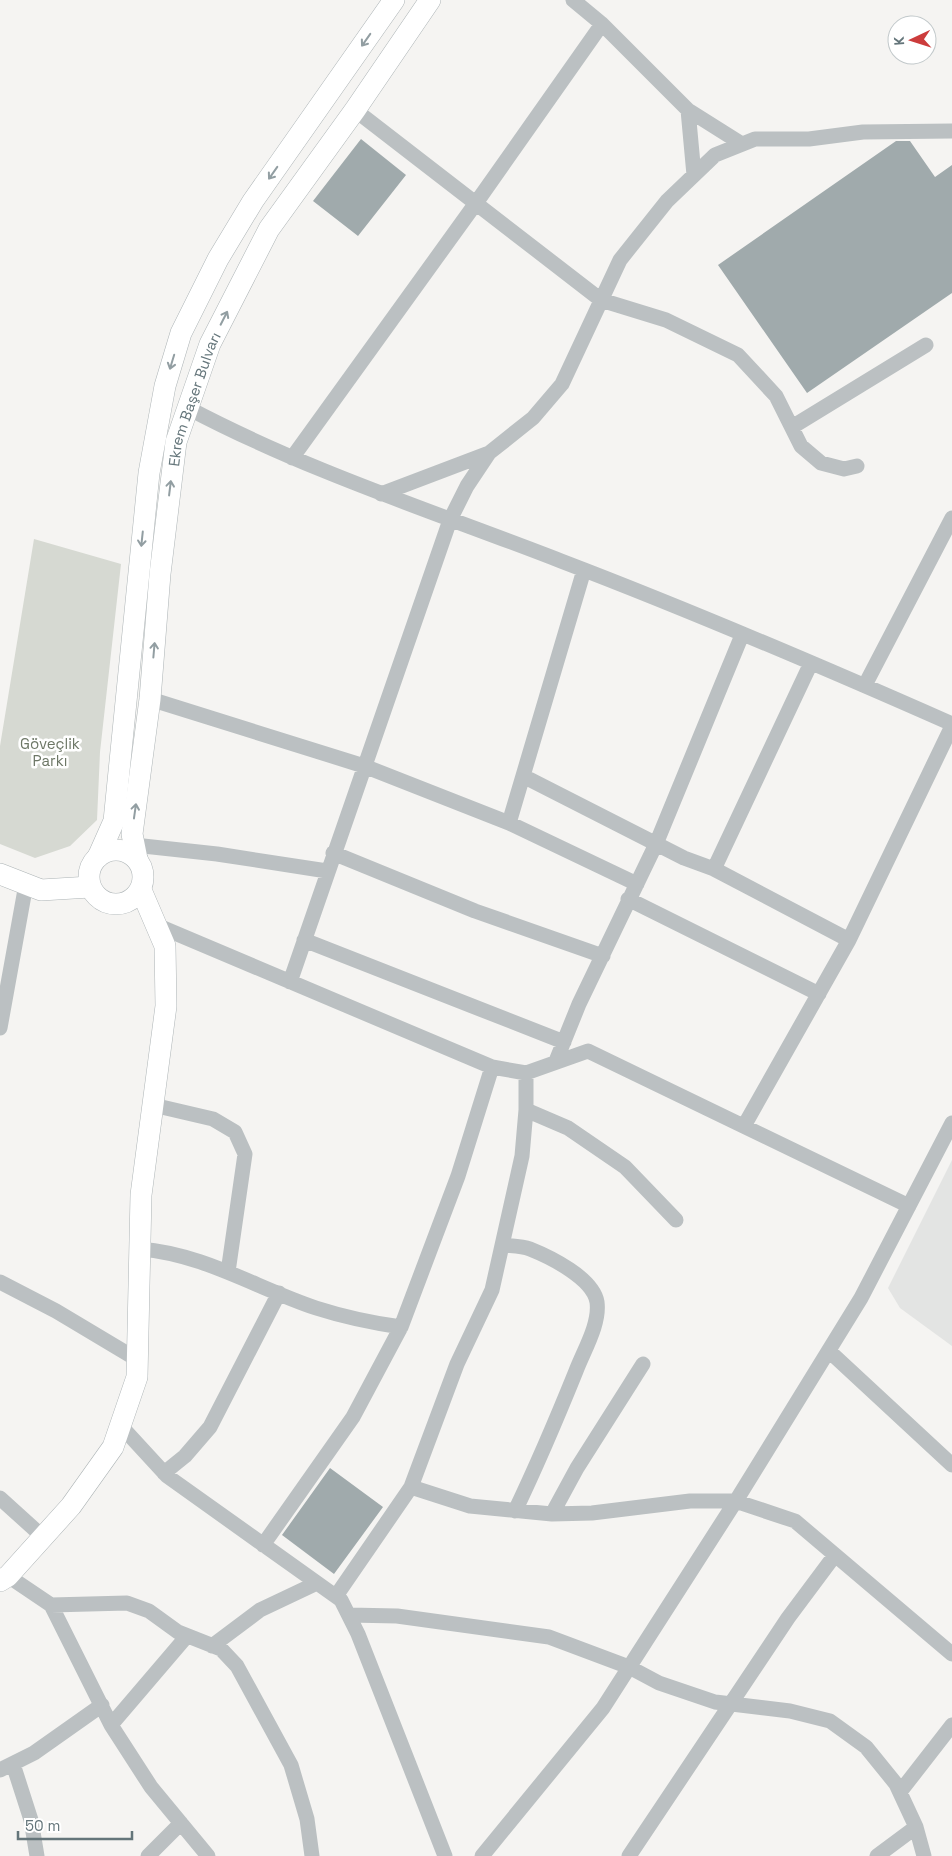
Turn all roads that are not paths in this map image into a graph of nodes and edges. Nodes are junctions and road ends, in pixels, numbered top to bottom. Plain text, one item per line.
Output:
1 (394, 0) edge
2 (430, 0) edge
3 (573, 0) edge
4 (602, 24) junction
5 (355, 110) junction
6 (688, 110) junction
7 (952, 131) edge
8 (742, 144) junction
9 (694, 175) junction
10 (476, 203) junction
11 (601, 300) junction
12 (926, 346) dead end
13 (188, 408) junction
14 (792, 427) junction
15 (489, 453) junction
16 (292, 458) junction
17 (857, 466) dead end
18 (381, 494) junction
19 (952, 518) edge
20 (450, 520) junction
21 (584, 570) junction
22 (742, 635) junction
23 (811, 663) junction
24 (865, 685) junction
25 (150, 699) junction
26 (952, 725) edge
27 (364, 766) junction
28 (523, 776) junction
29 (508, 824) junction
30 (656, 844) junction
31 (136, 852) junction
32 (333, 853) junction
33 (98, 857) junction
34 (714, 869) junction
35 (326, 870) junction
36 (0, 874) edge
37 (26, 884) junction
38 (637, 884) junction
39 (90, 887) junction
40 (141, 890) junction
41 (628, 899) junction
42 (156, 925) junction
43 (304, 940) junction
44 (849, 940) junction
45 (604, 956) junction
46 (290, 982) junction
47 (819, 994) junction
48 (0, 1028) edge
49 (564, 1042) junction
50 (556, 1061) junction
51 (492, 1067) junction
52 (526, 1073) junction
53 (153, 1105) junction
54 (526, 1110) junction
55 (952, 1123) edge
56 (744, 1126) junction
57 (909, 1206) junction
58 (676, 1220) dead end
59 (503, 1245) junction
60 (140, 1249) junction
61 (228, 1272) junction
62 (0, 1282) edge
63 (279, 1293) junction
64 (401, 1327) junction
65 (829, 1351) junction
66 (138, 1360) junction
67 (643, 1364) dead end
68 (121, 1426) junction
69 (952, 1465) edge
70 (164, 1473) junction
71 (411, 1487) junction
72 (0, 1498) edge
73 (735, 1501) junction
74 (515, 1511) junction
75 (552, 1514) junction
76 (43, 1537) junction
77 (263, 1546) junction
78 (836, 1555) junction
79 (4, 1579) edge
80 (317, 1583) junction
81 (336, 1596) junction
82 (52, 1605) junction
83 (349, 1615) junction
84 (187, 1636) junction
85 (212, 1646) junction
86 (952, 1654) edge
87 (629, 1667) junction
88 (732, 1704) junction
89 (102, 1705) junction
90 (112, 1725) junction
91 (952, 1725) edge
92 (6, 1767) edge
93 (900, 1792) junction
94 (181, 1823) junction
95 (916, 1827) junction
96 (37, 1856) edge
97 (148, 1856) edge
98 (208, 1856) edge
99 (312, 1856) edge
100 (445, 1856) edge
101 (482, 1856) edge
102 (630, 1856) edge
103 (877, 1856) edge
104 (924, 1856) edge

1 -> 33 main road, Ekrem Başer Bulvarı
2 - 5 main road, Ekrem Başer Bulvarı
3 - 4 street
4 - 6 street
4 - 10 street
5 - 10 street
13 -> 5 main road, Ekrem Başer Bulvarı
6 - 8 street
6 - 9 street
7 - 8 street
8 - 9 street
9 - 11 street
10 - 11 street
10 - 16 street
11 - 14 street
11 - 15 street
12 - 14 street
13 - 16 street
25 -> 13 main road, Ekrem Başer Bulvarı
14 - 17 street
15 - 18 street
15 - 20 street
16 - 18 street
18 - 20 street
19 - 24 street
20 - 21 street
20 - 27 street
21 - 22 street
21 - 28 street
22 - 23 street
22 - 30 street
23 - 24 street
23 - 34 street
24 - 26 street
25 - 27 street
31 -> 25 main road, Ekrem Başer Bulvarı
26 - 44 street
27 - 29 street
27 - 32 street
28 - 29 street
28 - 30 street
29 - 38 street
30 - 34 street
30 - 38 street
31 - 33 main road
31 - 35 street
31 - 40 main road
32 - 35 street
32 - 45 street
33 - 39 main road
34 - 44 street
35 - 43 street
36 - 37 main road
37 - 39 main road
37 - 48 street
38 - 41 street
39 - 40 main road
40 - 42 main road
41 - 45 street
41 - 47 street
42 - 46 street
42 - 53 main road
43 - 46 street
43 - 49 street
44 - 47 street
45 - 49 street
46 - 51 street
47 - 56 street
49 - 50 street
50 - 52 street
50 - 56 street
51 - 52 street
51 - 64 street
52 - 54 street
53 - 60 main road
53 - 61 street
54 - 58 street
54 - 59 street
55 - 57 street
56 - 57 street
57 - 65 street
59 - 71 street
59 - 74 street
60 - 61 street
60 - 66 main road
61 - 63 street
62 - 66 street
63 - 64 street
63 - 70 street
64 - 77 street
65 - 69 street
65 - 73 street
66 - 68 main road
67 - 75 street
68 - 70 street
68 - 76 main road
70 - 77 street
71 - 74 street
71 - 81 street
72 - 76 street
73 - 75 street
73 - 78 street
73 - 87 street
74 - 75 street
76 - 79 main road
77 - 80 street
78 - 86 street
78 - 88 street
79 - 82 street
80 - 81 street
80 - 85 street
81 - 83 street
82 - 84 street
82 - 89 street
83 - 87 street
83 - 100 street
84 - 85 street
84 - 90 street
85 - 99 street
87 - 88 street
87 - 101 street
88 - 93 street
88 - 102 street
89 - 90 street
89 - 92 street
90 - 94 street
91 - 93 street
92 - 96 street
93 - 95 street
94 - 97 street
94 - 98 street
95 - 103 street
95 - 104 street

